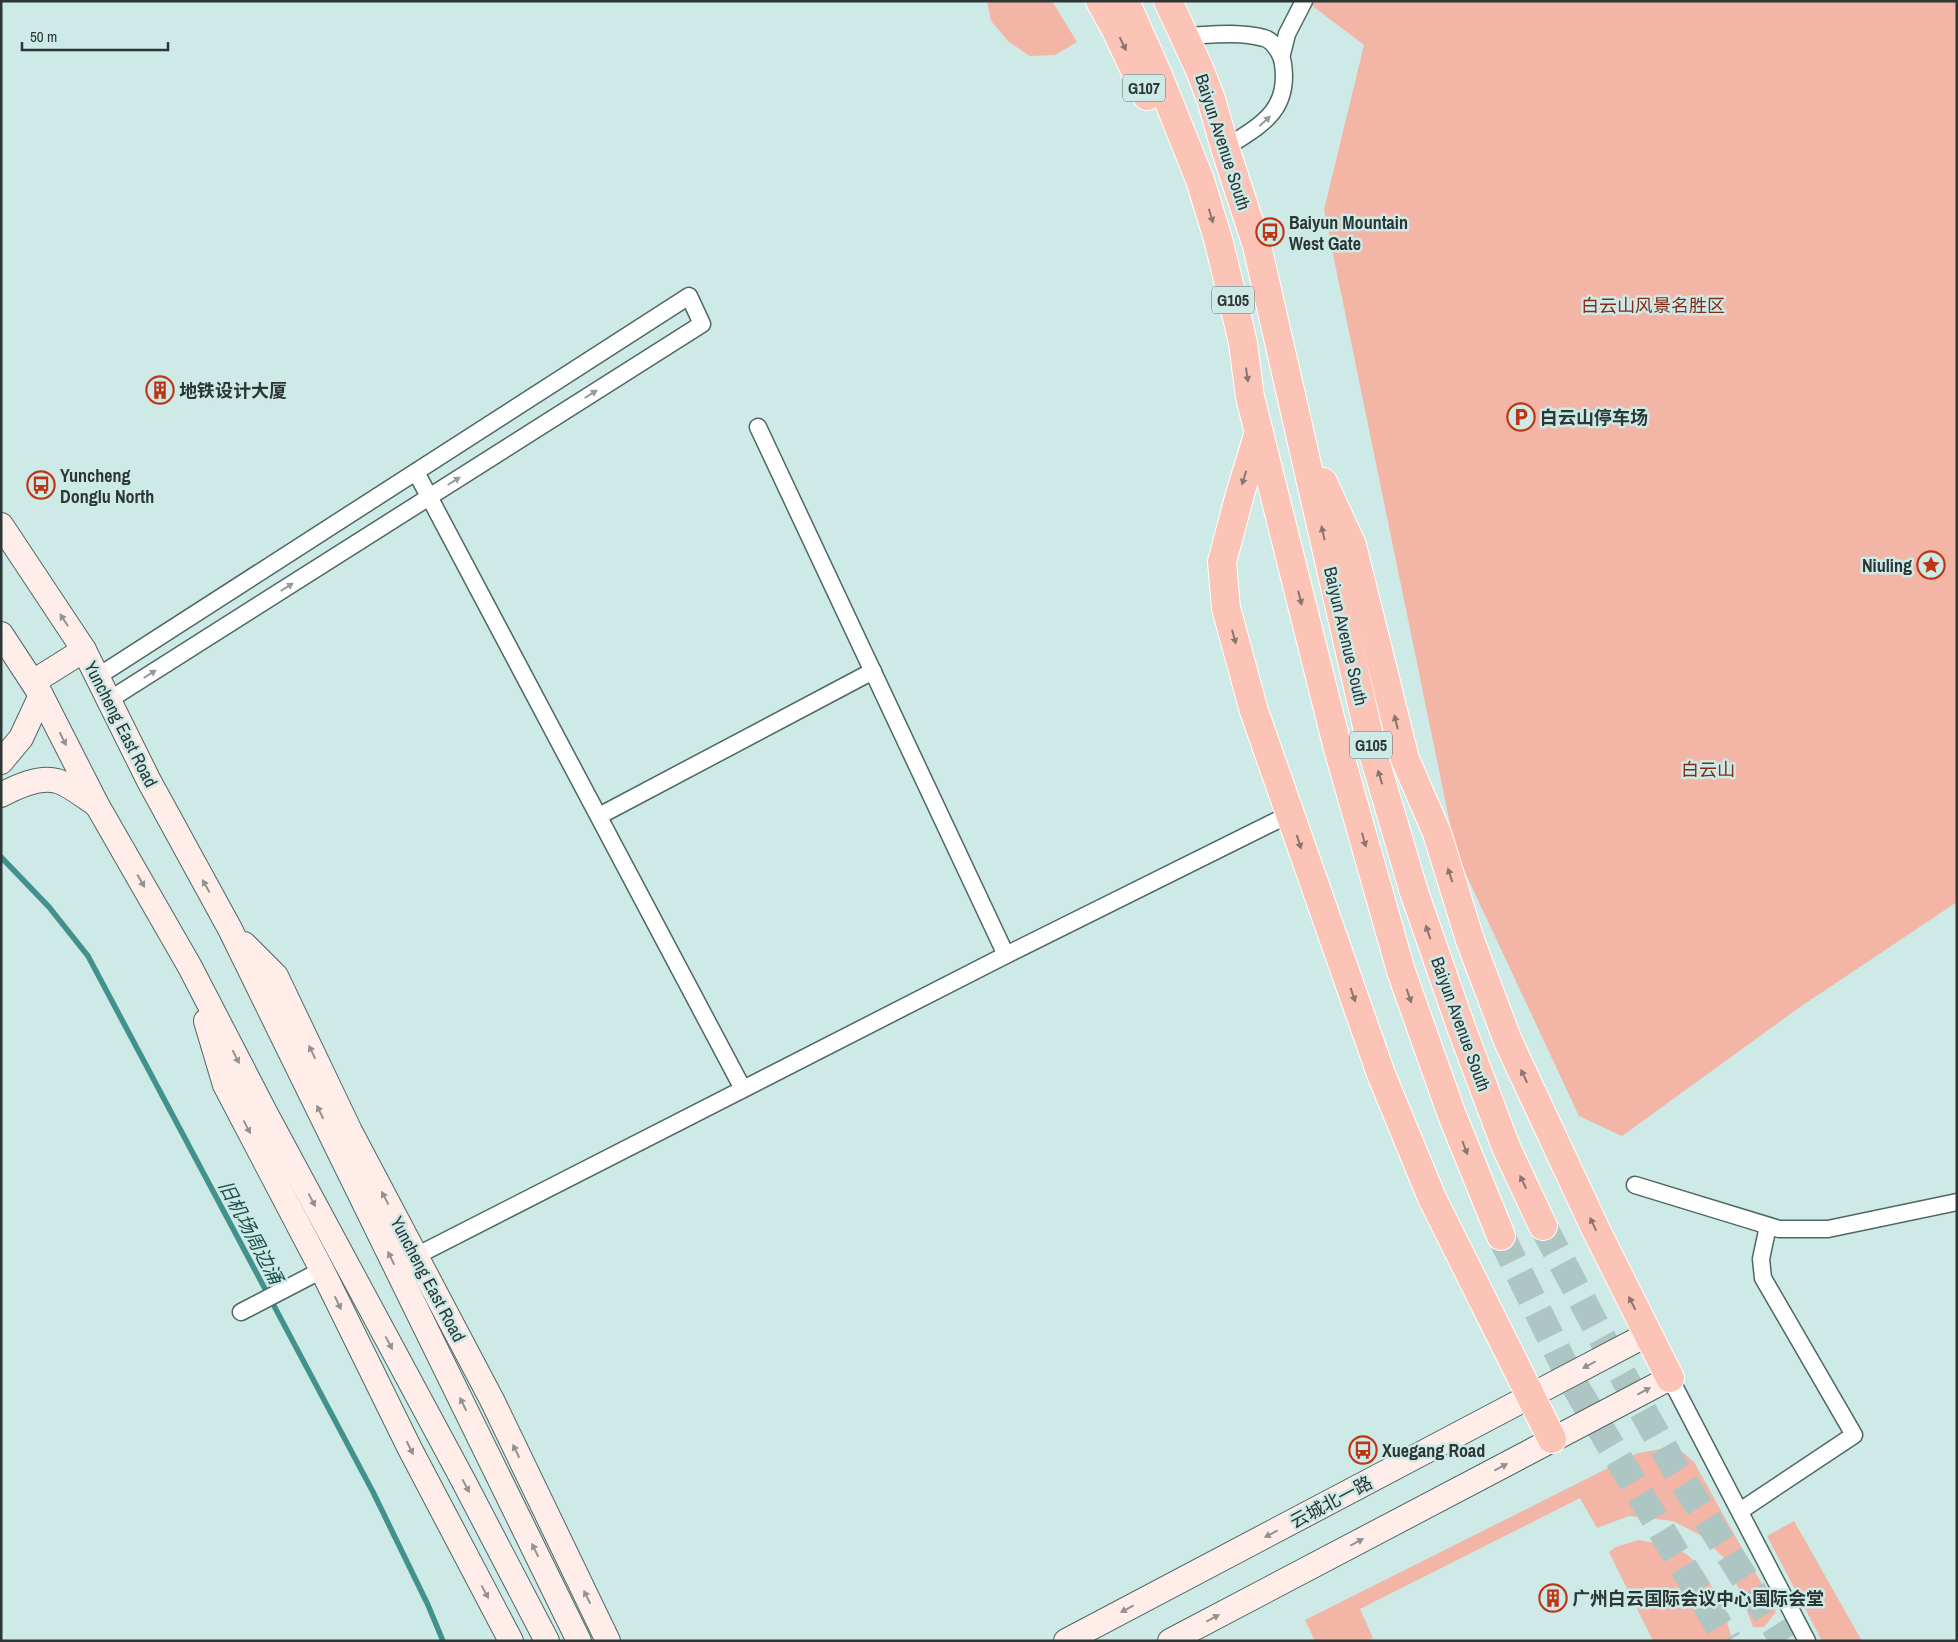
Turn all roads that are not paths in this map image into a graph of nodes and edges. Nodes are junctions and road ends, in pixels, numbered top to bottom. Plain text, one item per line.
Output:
1 (1100, 1) edge
2 (1126, 1) edge
3 (1159, 1) edge
4 (1168, 1) edge
5 (1304, 1) edge
6 (1184, 36) junction
7 (1282, 54) junction
8 (1225, 148) junction
9 (1196, 170) junction
10 (758, 427) dead end
11 (1259, 432) junction
12 (1300, 433) junction
13 (416, 472) junction
14 (429, 497) junction
15 (1, 525) edge
16 (1, 634) edge
17 (84, 650) junction
18 (873, 671) junction
19 (97, 677) junction
20 (37, 689) junction
21 (109, 700) junction
22 (1, 762) edge
23 (1, 795) edge
24 (97, 805) junction
25 (1290, 814) junction
26 (599, 816) junction
27 (230, 929) junction
28 (1006, 955) junction
29 (190, 967) junction
30 (743, 1089) junction
31 (1635, 1185) dead end
32 (1957, 1202) edge
33 (1543, 1226) tunnel mouth
34 (1768, 1226) junction
35 (1501, 1236) tunnel mouth
36 (416, 1256) junction
37 (313, 1276) junction
38 (241, 1312) dead end
39 (1648, 1334) junction
40 (1670, 1378) junction
41 (1530, 1396) junction
42 (1552, 1440) junction
43 (1740, 1511) junction
44 (511, 1641) edge
45 (546, 1641) edge
46 (579, 1641) edge
47 (608, 1641) edge
48 (1066, 1641) edge
49 (1170, 1641) edge
50 (1806, 1641) edge

1 -> 9 highway, Baiyun Avenue South / G107
2 - 9 highway, Baiyun Avenue South / G105
3 - 6 highway, Baiyun Avenue South / G105
4 - 6 highway, Baiyun Avenue South
5 - 7 street
6 - 7 street
6 - 8 highway, Baiyun Avenue South / G105
8 -> 7 street
8 - 12 highway, Baiyun Avenue South / G105
9 -> 11 highway, Baiyun Avenue South / G105
10 - 18 street
11 -> 25 highway
11 -> 35 highway, Baiyun Avenue South / G105
33 -> 12 highway, Baiyun Avenue South / G105
39 -> 12 highway
13 - 14 street
14 -> 13 street
13 - 19 street
21 -> 14 street
14 - 26 street
17 -> 15 street, Yuncheng East Road
16 - 20 street
17 - 19 street, Yuncheng East Road
17 - 20 street
18 - 26 street
18 - 28 street
19 - 21 street, Yuncheng East Road
20 - 22 street
20 -> 24 street
27 -> 21 street, Yuncheng East Road
23 - 24 street
24 -> 29 street
25 - 28 street
25 -> 41 highway
26 - 30 street
36 -> 27 street, Yuncheng East Road
46 -> 27 street, Yuncheng East Road
28 - 30 street
29 -> 37 street
29 -> 45 street
30 - 36 street
31 - 34 street
32 - 34 street
34 - 43 street
47 -> 36 street, Yuncheng East Road
37 - 38 street
37 -> 44 street
39 - 40 highway
39 -> 41 street, 云城北一路
42 -> 40 street
40 - 43 street
41 - 42 highway
41 -> 48 street, 云城北一路
49 -> 42 street
43 - 50 street

